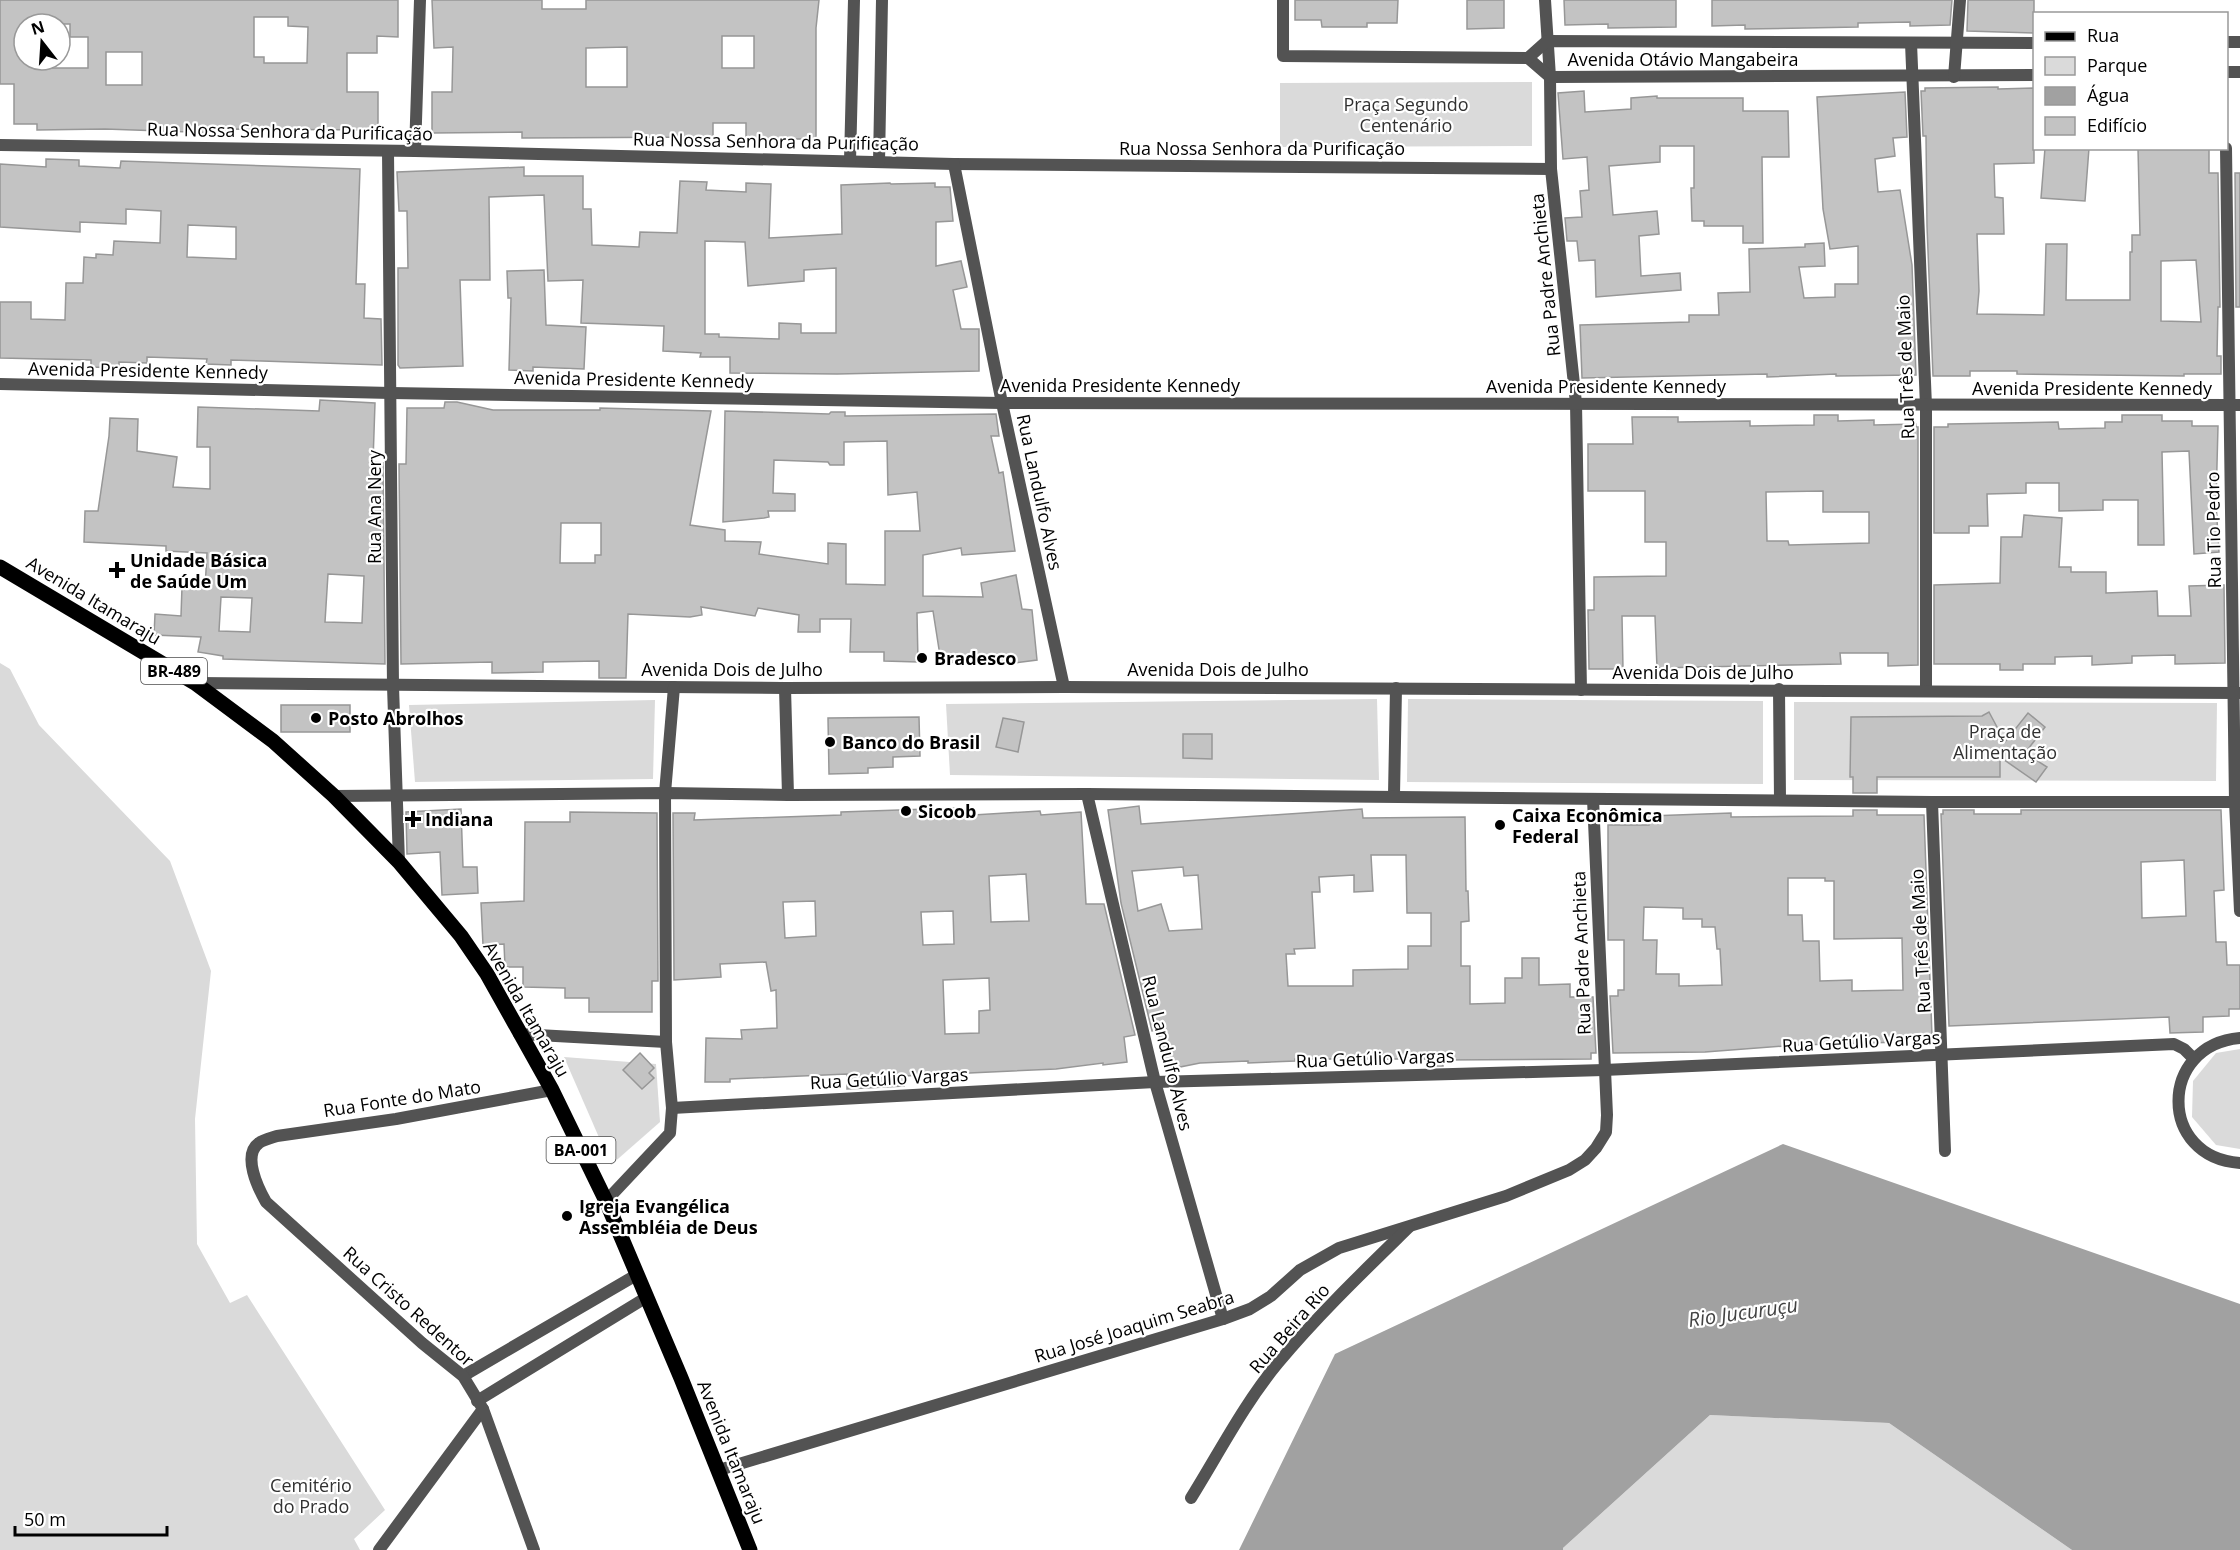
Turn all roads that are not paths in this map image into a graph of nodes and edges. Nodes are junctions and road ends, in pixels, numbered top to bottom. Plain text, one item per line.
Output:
1 (420, 0) edge
2 (854, 0) edge
3 (882, 0) edge
4 (1283, 0) edge
5 (1545, 0) edge
6 (1959, 0) edge
7 (1547, 41) junction
8 (1911, 43) junction
9 (2033, 43) edge
10 (1955, 44) junction
11 (1528, 58) junction
12 (2033, 75) edge
13 (1550, 77) junction
14 (1911, 77) junction
15 (1954, 77) junction
16 (0, 145) edge
17 (2226, 150) edge
18 (388, 151) junction
19 (415, 151) junction
20 (850, 161) junction
21 (879, 162) junction
22 (954, 164) junction
23 (1551, 169) junction
24 (0, 384) edge
25 (391, 393) junction
26 (1002, 403) junction
27 (1576, 403) junction
28 (2235, 405) edge
29 (1926, 406) junction
30 (0, 567) edge
31 (195, 683) junction
32 (393, 686) junction
33 (674, 687) junction
34 (1064, 687) junction
35 (785, 688) junction
36 (1396, 688) junction
37 (1779, 689) junction
38 (1581, 690) junction
39 (1926, 690) junction
40 (2237, 693) edge
41 (665, 793) junction
42 (398, 794) junction
43 (1087, 794) junction
44 (788, 795) junction
45 (1394, 795) junction
46 (334, 796) junction
47 (1593, 799) junction
48 (1780, 799) junction
49 (1932, 802) junction
50 (2238, 802) edge
51 (399, 862) junction
52 (2240, 911) edge
53 (519, 1034) junction
54 (2240, 1038) edge
55 (666, 1042) junction
56 (1943, 1055) junction
57 (2194, 1059) junction
58 (1604, 1070) junction
59 (1155, 1082) junction
60 (552, 1090) junction
61 (672, 1108) junction
62 (259, 1143) joint
63 (1945, 1152) dead end
64 (2240, 1164) edge
65 (606, 1201) junction
66 (1411, 1226) junction
67 (638, 1275) junction
68 (647, 1297) junction
69 (1223, 1319) junction
70 (463, 1376) junction
71 (480, 1405) junction
72 (718, 1470) junction
73 (1191, 1498) dead end
74 (379, 1550) edge
75 (534, 1550) edge
76 (750, 1550) edge

1 - 19 street
2 - 20 street
3 - 21 street
4 - 11 street
5 - 7 street, Rua Padre Anchieta
6 - 10 street
7 - 8 street, Avenida Otávio Mangabeira
7 - 11 street, Avenida Otávio Mangabeira
7 - 13 street, Rua Padre Anchieta
8 - 10 street, Avenida Otávio Mangabeira
8 - 14 street, Rua Três de Maio
9 - 10 street, Avenida Otávio Mangabeira
10 - 15 street
11 - 13 street, Avenida Otávio Mangabeira
12 - 15 street, Avenida Otávio Mangabeira
13 - 14 street, Avenida Otávio Mangabeira
13 - 23 street, Rua Padre Anchieta
14 - 15 street, Avenida Otávio Mangabeira
14 - 29 street, Rua Três de Maio
16 - 18 street, Rua Nossa Senhora da Purificação
17 - 28 street, Rua Tio Pedro
18 - 19 street, Rua Nossa Senhora da Purificação
18 - 25 street, Rua Ana Nery
19 - 20 street, Rua Nossa Senhora da Purificação
20 - 21 street, Rua Nossa Senhora da Purificação
21 - 22 street, Rua Nossa Senhora da Purificação
22 - 23 street, Rua Nossa Senhora da Purificação
22 - 26 street, Rua Landulfo Alves
23 - 27 street, Rua Padre Anchieta
24 - 25 street, Avenida Presidente Kennedy
25 - 26 street, Avenida Presidente Kennedy
25 - 32 street, Rua Ana Nery
26 - 27 street, Avenida Presidente Kennedy
26 - 34 street, Rua Landulfo Alves
27 - 29 street, Avenida Presidente Kennedy
27 - 38 street, Rua Padre Anchieta
28 - 29 street, Avenida Presidente Kennedy
28 - 40 street, Rua Tio Pedro
29 - 39 street, Rua Três de Maio
30 - 31 main road, Avenida Itamaraju / BR-489
31 - 32 street, Avenida Dois de Julho
31 - 46 main road, Avenida Itamaraju / BR-489
32 - 33 street, Avenida Dois de Julho
32 - 42 street, Rua Ana Nery
33 - 35 street, Avenida Dois de Julho
33 - 41 street
34 - 35 street, Avenida Dois de Julho
34 - 36 street, Avenida Dois de Julho
35 - 44 street
36 - 38 street, Avenida Dois de Julho
36 - 45 street
37 - 38 street, Avenida Dois de Julho
37 - 39 street, Avenida Dois de Julho
37 - 48 street
39 - 40 street, Avenida Dois de Julho
40 - 50 street, Rua Tio Pedro
41 - 42 street
41 - 44 street
41 - 55 street
42 - 46 street
42 - 51 street, Rua Ana Nery
43 - 44 street
43 - 45 street
43 - 59 street, Rua Landulfo Alves
45 - 47 street
46 - 51 main road, Avenida Itamaraju / BA-001
47 - 48 street
47 - 58 street, Rua Padre Anchieta
48 - 49 street
49 - 50 street
49 - 56 street, Rua Três de Maio
50 - 52 street, Rua Tio Pedro
51 - 53 main road, Avenida Itamaraju / BA-001
53 - 55 street
53 - 60 main road, Avenida Itamaraju / BA-001
54 - 57 street
55 - 61 street
56 - 57 street, Rua Getúlio Vargas
56 - 58 street, Rua Getúlio Vargas
56 - 63 street, Rua Três de Maio
57 - 64 street
58 - 59 street, Rua Getúlio Vargas
58 - 66 street, Rua José Joaquim Seabra
59 - 61 street, Rua Getúlio Vargas
59 - 69 street, Rua Landulfo Alves
60 - 62 street, Rua Fonte do Mato
60 - 65 main road, Avenida Itamaraju / BA-001
61 - 65 street
62 - 70 street, Rua Cristo Redentor
65 - 67 main road, Avenida Itamaraju / BA-001
66 - 69 street, Rua José Joaquim Seabra
66 - 73 street, Rua Beira Rio
67 - 68 main road, Avenida Itamaraju / BA-001
67 - 70 street
68 - 71 street
68 - 72 main road, Avenida Itamaraju / BA-001
69 - 72 street, Rua José Joaquim Seabra
70 - 71 street, Rua Cristo Redentor
71 - 74 street
71 - 75 street, Rua Cristo Redentor
72 - 76 main road, Avenida Itamaraju / BA-001

